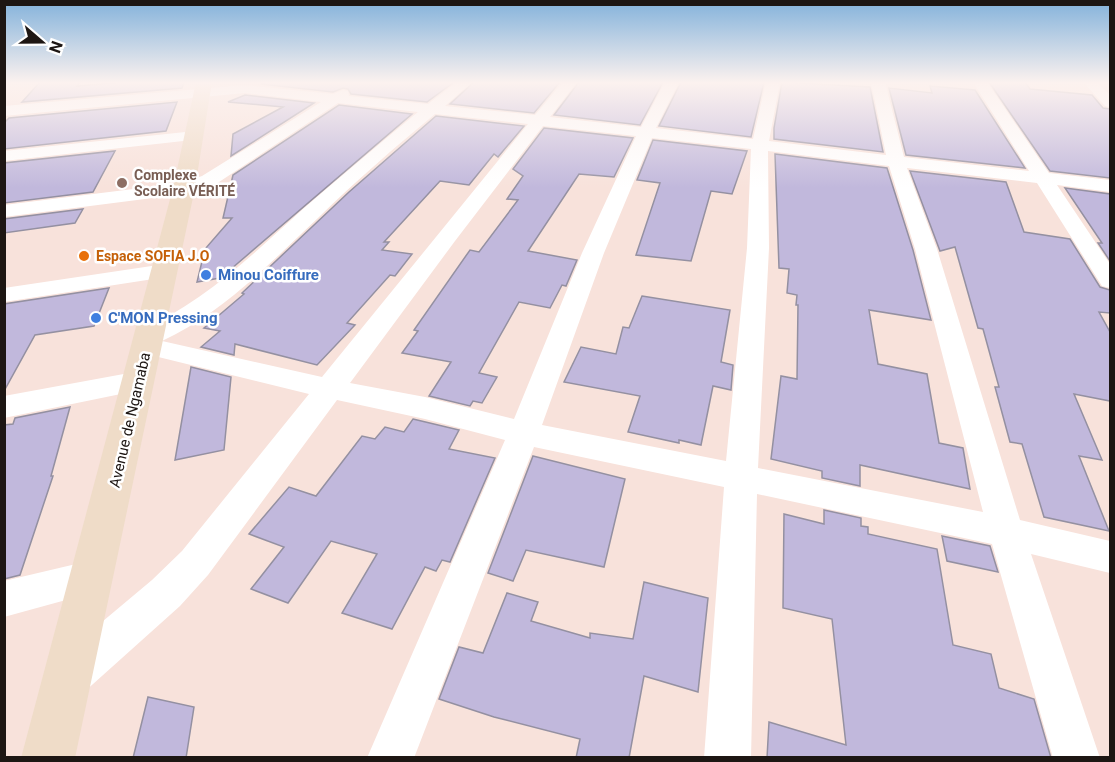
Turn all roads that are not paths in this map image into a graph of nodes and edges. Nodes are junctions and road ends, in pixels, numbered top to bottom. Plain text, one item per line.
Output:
1 (198, 118) edge
2 (307, 118) edge
3 (421, 118) edge
4 (504, 118) edge
5 (540, 118) edge
6 (653, 118) edge
7 (766, 118) edge
8 (886, 118) edge
9 (1002, 118) edge
10 (537, 121) junction
11 (645, 132) junction
12 (195, 136) junction
13 (760, 145) junction
14 (4, 156) edge
15 (896, 161) junction
16 (1041, 179) junction
17 (1110, 186) edge
18 (184, 188) junction
19 (4, 211) edge
20 (165, 271) junction
21 (1110, 281) edge
22 (4, 295) edge
23 (147, 341) junction
24 (140, 381) junction
25 (330, 389) junction
26 (4, 407) edge
27 (524, 433) junction
28 (741, 476) junction
29 (1006, 532) junction
30 (1110, 557) edge
31 (93, 577) junction
32 (4, 599) edge
33 (65, 682) junction
34 (48, 758) edge
35 (390, 758) edge
36 (727, 758) edge
37 (1077, 758) edge

1 - 12 main road, Avenue de Ngamaba
2 - 18 street
3 - 23 street
4 - 10 street
5 - 10 street
6 - 11 street
7 - 13 street
8 - 15 street
9 - 16 street
10 - 11 street
10 - 25 street
11 - 13 street
11 - 27 street
12 - 14 street
12 - 18 main road, Avenue de Ngamaba
13 - 15 street
13 - 28 street
15 - 16 street
15 - 29 street
16 - 17 street
16 - 21 street
18 - 19 street
18 - 20 main road, Avenue de Ngamaba
20 - 22 street
20 - 23 main road, Avenue de Ngamaba
23 - 24 main road, Avenue de Ngamaba
23 - 25 street
24 - 26 street
24 - 31 main road, Avenue de Ngamaba
25 - 27 street
25 - 33 street
27 - 28 street
27 - 35 street
28 - 29 street
28 - 36 street
29 - 30 street
29 - 37 street
31 - 32 street
31 - 33 main road, Avenue de Ngamaba
33 - 34 main road, Avenue de Ngamaba

